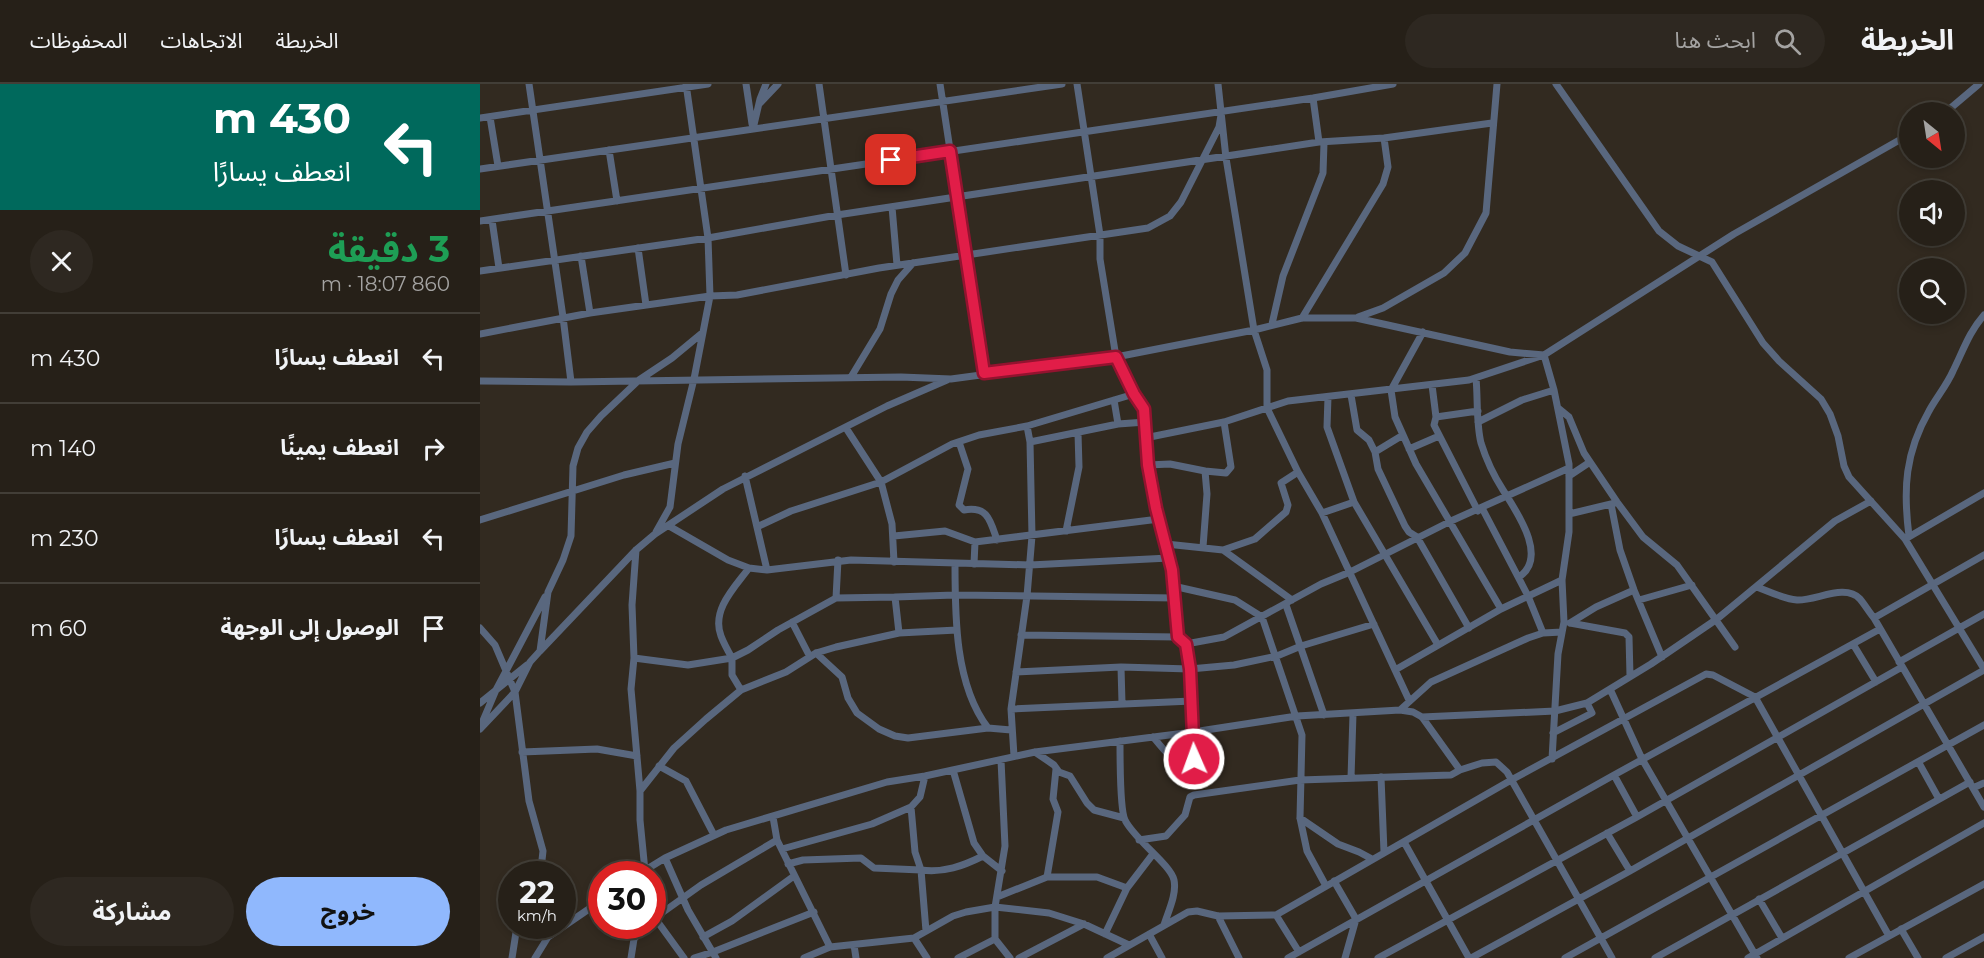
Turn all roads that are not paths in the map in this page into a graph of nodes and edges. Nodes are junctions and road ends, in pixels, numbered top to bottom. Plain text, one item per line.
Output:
1 (529, 84) edge
2 (708, 84) edge
3 (746, 84) edge
4 (766, 84) edge
5 (778, 84) edge
6 (819, 84) edge
7 (940, 84) edge
8 (1062, 84) edge
9 (1077, 84) edge
10 (1218, 84) edge
11 (1342, 84) edge
12 (1393, 84) edge
13 (1497, 84) edge
14 (1556, 84) edge
15 (1979, 84) edge
16 (687, 86) edge
17 (1344, 93) junction
18 (1313, 98) junction
19 (943, 101) junction
20 (1958, 102) edge
21 (759, 105) junction
22 (533, 110) junction
23 (1221, 113) junction
24 (490, 117) junction
25 (480, 118) edge
26 (824, 119) junction
27 (1492, 123) junction
28 (753, 129) junction
29 (1084, 131) junction
30 (694, 138) junction
31 (1384, 138) junction
32 (1899, 140) edge
33 (1322, 143) junction
34 (609, 150) junction
35 (950, 151) junction
36 (1226, 158) junction
37 (540, 160) junction
38 (1202, 160) junction
39 (498, 166) junction
40 (480, 169) edge
41 (831, 169) junction
42 (1092, 178) junction
43 (702, 188) junction
44 (957, 198) junction
45 (617, 201) junction
46 (892, 207) junction
47 (548, 212) junction
48 (837, 215) junction
49 (492, 220) junction
50 (480, 221) edge
51 (1100, 235) junction
52 (708, 238) junction
53 (638, 248) junction
54 (965, 255) junction
55 (581, 256) junction
56 (1701, 256) junction
57 (554, 260) junction
58 (913, 263) junction
59 (897, 265) junction
60 (500, 268) junction
61 (480, 271) edge
62 (846, 275) junction
63 (710, 296) junction
64 (646, 305) junction
65 (590, 313) junction
66 (1984, 315) edge
67 (563, 317) junction
68 (1302, 318) junction
69 (1356, 318) junction
70 (1272, 324) junction
71 (1254, 330) junction
72 (1423, 332) junction
73 (480, 334) edge
74 (701, 334) junction
75 (1544, 355) junction
76 (1116, 357) junction
77 (984, 373) junction
78 (851, 377) junction
79 (1476, 378) junction
80 (694, 379) junction
81 (951, 379) junction
82 (639, 380) junction
83 (480, 381) edge
84 (571, 382) junction
85 (1432, 385) junction
86 (1391, 390) junction
87 (1554, 390) junction
88 (1134, 394) junction
89 (1351, 395) junction
90 (1328, 397) junction
91 (1114, 400) junction
92 (1267, 408) junction
93 (1558, 408) junction
94 (1478, 411) junction
95 (1436, 417) junction
96 (1146, 422) junction
97 (1224, 422) junction
98 (1478, 422) junction
99 (1118, 424) junction
100 (1027, 426) junction
101 (846, 428) junction
102 (1078, 433) junction
103 (1403, 435) junction
104 (1439, 436) junction
105 (1145, 438) junction
106 (959, 442) junction
107 (1030, 442) junction
108 (1409, 449) junction
109 (1375, 452) junction
110 (1590, 462) junction
111 (675, 463) junction
112 (1148, 465) junction
113 (1204, 471) junction
114 (1298, 472) junction
115 (1569, 472) junction
116 (745, 476) junction
117 (881, 482) junction
118 (573, 490) junction
119 (1984, 493) edge
120 (1508, 496) junction
121 (1871, 501) junction
122 (1354, 502) junction
123 (1614, 503) junction
124 (1480, 509) junction
125 (1322, 513) junction
126 (1569, 514) junction
127 (1159, 519) junction
128 (480, 520) edge
129 (1451, 521) junction
130 (669, 526) junction
131 (757, 527) junction
132 (1066, 531) junction
133 (655, 534) junction
134 (894, 536) junction
135 (1032, 536) junction
136 (1417, 537) junction
137 (1907, 538) junction
138 (997, 540) junction
139 (975, 542) junction
140 (1166, 544) junction
141 (1203, 548) junction
142 (636, 550) junction
143 (1223, 550) junction
144 (1384, 555) junction
145 (1984, 555) edge
146 (1169, 558) junction
147 (838, 560) junction
148 (894, 562) junction
149 (956, 564) junction
150 (974, 564) junction
151 (1030, 565) junction
152 (749, 568) junction
153 (767, 570) junction
154 (1350, 572) junction
155 (1519, 577) junction
156 (1562, 580) junction
157 (1692, 585) junction
158 (1932, 585) junction
159 (1173, 586) junction
160 (1757, 587) junction
161 (1634, 590) junction
162 (548, 592) junction
163 (955, 595) junction
164 (1027, 596) junction
165 (1528, 596) junction
166 (895, 597) junction
167 (836, 598) junction
168 (1174, 598) junction
169 (1639, 600) junction
170 (1289, 602) junction
171 (1501, 609) junction
172 (1984, 614) edge
173 (1262, 617) junction
174 (1874, 618) junction
175 (1717, 619) junction
176 (792, 622) junction
177 (1567, 623) junction
178 (1374, 624) junction
179 (480, 628) edge
180 (1469, 628) junction
181 (1959, 628) junction
182 (1880, 629) junction
183 (957, 630) junction
184 (1562, 632) junction
185 (899, 633) junction
186 (1543, 633) junction
187 (1021, 635) junction
188 (1178, 637) junction
189 (1186, 644) junction
190 (1853, 644) junction
191 (1438, 645) junction
192 (1300, 646) junction
193 (1735, 647) dead end
194 (540, 651) junction
195 (813, 655) junction
196 (1277, 656) junction
197 (1662, 657) junction
198 (634, 658) junction
199 (732, 658) junction
200 (530, 662) junction
201 (1901, 664) junction
202 (1121, 667) junction
203 (1190, 669) junction
204 (507, 670) junction
205 (1395, 670) junction
206 (1984, 670) edge
207 (1016, 672) junction
208 (1630, 676) junction
209 (510, 679) junction
210 (1876, 682) junction
211 (1610, 689) junction
212 (496, 690) junction
213 (741, 690) junction
214 (515, 692) junction
215 (1755, 697) junction
216 (1409, 700) junction
217 (1192, 701) junction
218 (1122, 703) junction
219 (1587, 703) junction
220 (480, 704) edge
221 (1924, 704) junction
222 (1011, 709) junction
223 (1400, 710) junction
224 (1555, 711) junction
225 (1353, 714) junction
226 (1324, 715) junction
227 (1297, 716) junction
228 (1422, 717) junction
229 (1623, 718) junction
230 (1984, 725) edge
231 (480, 728) edge
232 (988, 728) junction
233 (1011, 730) junction
234 (1193, 732) junction
235 (1553, 733) junction
236 (1153, 737) junction
237 (1777, 737) junction
238 (1120, 741) junction
239 (1948, 745) junction
240 (522, 752) junction
241 (1035, 752) junction
242 (637, 756) junction
243 (1014, 756) junction
244 (1552, 759) junction
245 (1642, 759) junction
246 (1001, 760) junction
247 (1919, 763) junction
248 (659, 765) junction
249 (1056, 769) junction
250 (953, 770) junction
251 (1460, 770) junction
252 (1798, 774) junction
253 (1614, 775) junction
254 (925, 776) junction
255 (1381, 777) junction
256 (1351, 778) junction
257 (1513, 779) junction
258 (1300, 780) junction
259 (1984, 783) edge
260 (1972, 785) junction
261 (640, 791) junction
262 (1939, 799) junction
263 (1666, 800) junction
264 (911, 807) junction
265 (1984, 807) edge
266 (1821, 814) junction
267 (773, 817) junction
268 (1637, 817) junction
269 (1124, 818) junction
270 (1300, 818) junction
271 (1535, 819) junction
272 (1984, 823) edge
273 (1607, 833) junction
274 (714, 835) junction
275 (1689, 838) junction
276 (777, 840) junction
277 (1139, 840) junction
278 (1404, 842) junction
279 (782, 849) junction
280 (1384, 852) junction
281 (1843, 853) junction
282 (1153, 854) junction
283 (983, 856) junction
284 (665, 858) junction
285 (1372, 859) junction
286 (1557, 860) junction
287 (541, 861) edge
288 (642, 861) edge
289 (660, 861) edge
290 (788, 864) junction
291 (921, 870) junction
292 (1002, 871) junction
293 (1630, 871) junction
294 (794, 876) junction
295 (1047, 877) junction
296 (1710, 877) junction
297 (1425, 880) junction
298 (1334, 881) junction
299 (1984, 884) edge
300 (1326, 886) junction
301 (1126, 888) junction
302 (1865, 891) junction
303 (997, 897) junction
304 (682, 898) junction
305 (1578, 898) junction
306 (1759, 899) junction
307 (995, 907) junction
308 (666, 908) edge
309 (588, 910) edge
310 (814, 912) junction
311 (1731, 914) junction
312 (1276, 915) junction
313 (1218, 916) junction
314 (1448, 919) junction
315 (1356, 920) junction
316 (1084, 924) junction
317 (1164, 925) junction
318 (1901, 929) junction
319 (926, 931) junction
320 (666, 934) edge
321 (1105, 934) junction
322 (1149, 934) junction
323 (1889, 936) junction
324 (703, 937) junction
325 (1984, 937) edge
326 (914, 938) junction
327 (1782, 938) junction
328 (515, 939) edge
329 (634, 939) edge
330 (995, 939) junction
331 (1601, 939) junction
332 (854, 945) junction
333 (1130, 945) junction
334 (830, 947) junction
335 (1299, 952) junction
336 (714, 955) edge
337 (1754, 957) edge
338 (512, 958) edge
339 (535, 958) edge
340 (631, 958) edge
341 (684, 958) edge
342 (694, 958) edge
343 (804, 958) edge
344 (856, 958) edge
345 (927, 958) edge
346 (958, 958) edge
347 (1010, 958) edge
348 (1019, 958) edge
349 (1107, 958) edge
350 (1162, 958) edge
351 (1239, 958) edge
352 (1288, 958) edge
353 (1345, 958) edge
354 (1378, 958) edge
355 (1470, 958) edge
356 (1565, 958) edge
357 (1612, 958) edge
358 (1655, 958) edge
359 (1849, 958) edge
360 (1918, 958) edge
361 (1946, 958) edge

1 - 22 street
2 - 16 street
3 - 28 street
4 - 21 street
5 - 21 street
6 - 26 street
7 - 19 street
8 - 19 street
9 - 29 street
10 - 23 street
11 - 17 street
12 - 17 street
13 - 27 street
14 - 56 street
15 - 20 street
16 - 22 street
16 - 30 street
17 - 18 street
18 - 23 street
18 - 33 street
19 - 26 street
19 - 35 street
21 - 28 street
22 - 24 street
22 - 37 street
23 - 29 street
23 - 36 street
23 - 38 street
24 - 25 street
24 - 39 street
26 - 28 street
26 - 41 street
27 - 31 street
27 - 69 street
28 - 30 street
29 - 35 street
29 - 42 street
30 - 34 street
30 - 43 street
31 - 33 street
31 - 68 street
32 - 56 street
33 - 36 street
33 - 70 street
34 - 37 street
34 - 45 street
35 - 41 street
35 - 44 street
36 - 38 street
36 - 71 street
37 - 39 street
37 - 47 street
38 - 42 street
38 - 51 street
39 - 40 street
41 - 43 street
41 - 48 street
42 - 44 street
42 - 51 street
43 - 45 street
43 - 52 street
44 - 46 street
44 - 54 street
45 - 47 street
46 - 48 street
46 - 59 street
47 - 49 street
47 - 57 street
48 - 52 street
48 - 62 street
49 - 50 street
49 - 60 street
51 - 54 street
51 - 76 street
52 - 53 street
52 - 63 street
53 - 55 street
53 - 64 street
54 - 58 street
54 - 77 street
55 - 57 street
55 - 65 street
56 - 75 street
56 - 121 street
57 - 60 street
57 - 67 street
58 - 59 street
58 - 78 street
59 - 62 street
60 - 61 street
62 - 63 street
63 - 64 street
63 - 74 street
64 - 65 street
65 - 67 street
66 - 137 street
67 - 73 street
67 - 84 street
68 - 69 street
68 - 70 street
69 - 72 street
70 - 71 street
71 - 76 street
71 - 92 street
72 - 75 street
72 - 86 street
74 - 80 street
74 - 82 street
75 - 79 street
75 - 87 street
76 - 77 street
76 - 88 street
77 - 81 street
78 - 80 street
78 - 81 street
79 - 85 street
79 - 94 street
80 - 82 street
80 - 111 street
81 - 101 street
82 - 84 street
82 - 118 street
83 - 84 street
85 - 86 street
85 - 95 street
86 - 89 street
86 - 103 street
87 - 93 street
87 - 98 street
88 - 91 street
88 - 96 street
89 - 90 street
89 - 109 street
90 - 92 street
90 - 122 street
91 - 99 street
91 - 100 street
92 - 97 street
92 - 114 street
93 - 110 street
93 - 115 street
94 - 95 street
94 - 98 street
95 - 104 street
96 - 99 street
96 - 105 street
97 - 105 street
97 - 113 street
98 - 120 street
99 - 102 street
100 - 106 street
100 - 107 street
101 - 116 street
101 - 117 street
102 - 107 street
102 - 132 street
103 - 108 street
103 - 109 street
104 - 108 street
104 - 124 street
105 - 112 street
106 - 117 street
106 - 138 street
107 - 135 street
108 - 129 street
109 - 136 street
110 - 115 street
110 - 123 street
111 - 118 street
111 - 133 street
112 - 113 street
112 - 127 street
113 - 141 street
114 - 125 street
114 - 143 street
115 - 120 street
115 - 126 street
116 - 130 street
116 - 131 street
117 - 131 street
117 - 134 street
118 - 128 street
118 - 162 street
119 - 137 street
120 - 124 street
120 - 155 street
121 - 137 street
121 - 160 street
122 - 125 street
122 - 144 street
123 - 126 street
123 - 157 street
123 - 161 street
124 - 129 street
124 - 155 street
125 - 154 street
126 - 156 street
127 - 132 street
127 - 140 street
129 - 136 street
129 - 171 street
130 - 133 street
130 - 152 street
131 - 153 street
132 - 135 street
133 - 142 street
134 - 139 street
134 - 148 street
135 - 138 street
135 - 151 street
136 - 144 street
136 - 180 street
137 - 158 street
138 - 139 street
139 - 150 street
140 - 141 street
140 - 146 street
141 - 143 street
142 - 194 street
142 - 198 street
143 - 170 street
144 - 154 street
144 - 191 street
145 - 158 street
146 - 151 street
146 - 159 street
147 - 148 street
147 - 153 street
147 - 167 street
148 - 149 street
149 - 150 street
149 - 163 street
150 - 151 street
151 - 164 street
152 - 153 street
152 - 199 street
154 - 170 street
154 - 178 street
155 - 165 street
156 - 165 street
156 - 177 street
157 - 169 street
157 - 175 street
158 - 174 street
158 - 181 street
159 - 168 street
159 - 173 street
160 - 174 street
160 - 175 street
161 - 169 street
161 - 177 street
162 - 194 street
162 - 204 street
163 - 164 street
163 - 166 street
163 - 183 street
164 - 168 street
164 - 187 street
165 - 171 street
165 - 186 street
166 - 167 street
166 - 185 street
167 - 176 street
168 - 188 street
169 - 197 street
170 - 173 street
170 - 192 street
171 - 180 street
172 - 181 street
173 - 189 street
173 - 196 street
174 - 182 street
175 - 193 street
175 - 197 street
176 - 195 street
176 - 199 street
177 - 184 street
177 - 208 street
178 - 192 street
178 - 205 street
179 - 204 street
180 - 191 street
181 - 201 street
181 - 206 street
182 - 190 street
182 - 201 street
183 - 185 street
183 - 232 street
184 - 186 street
184 - 224 street
185 - 195 street
186 - 216 street
187 - 188 street
187 - 207 street
188 - 189 street
189 - 203 street
190 - 210 street
190 - 215 street
191 - 205 street
192 - 196 street
192 - 226 street
194 - 200 street
195 - 213 street
195 - 232 street
196 - 203 street
196 - 227 street
197 - 208 street
198 - 199 street
198 - 242 street
199 - 213 street
200 - 209 street
200 - 214 street
201 - 210 street
201 - 221 street
202 - 203 street
202 - 207 street
202 - 218 street
203 - 217 street
204 - 209 street
204 - 212 street
205 - 216 street
206 - 221 street
207 - 222 street
208 - 211 street
209 - 212 street
209 - 214 street
210 - 237 street
211 - 219 street
211 - 229 street
212 - 220 street
212 - 231 street
213 - 248 street
214 - 231 street
214 - 240 street
215 - 229 street
215 - 237 street
215 - 245 street
216 - 223 street
217 - 218 street
217 - 234 street
218 - 222 street
219 - 224 street
219 - 235 street
221 - 239 street
221 - 252 street
222 - 233 street
223 - 225 street
223 - 228 street
224 - 228 street
224 - 235 street
225 - 226 street
225 - 256 street
226 - 227 street
227 - 234 street
227 - 258 street
228 - 251 street
229 - 244 street
229 - 245 street
230 - 239 street
232 - 233 street
233 - 243 street
234 - 236 street
234 - 236 street
235 - 244 street
236 - 238 street
237 - 252 street
237 - 263 street
238 - 241 street
238 - 269 street
239 - 247 street
239 - 260 street
240 - 242 street
240 - 287 street
241 - 243 street
241 - 249 street
242 - 261 street
243 - 246 street
244 - 257 street
245 - 253 street
245 - 263 street
246 - 250 street
246 - 292 street
247 - 262 street
247 - 266 street
248 - 261 street
248 - 274 street
249 - 269 street
249 - 295 street
250 - 254 street
250 - 283 street
251 - 255 street
251 - 257 street
252 - 266 street
252 - 275 street
253 - 268 street
253 - 271 street
254 - 264 street
254 - 267 street
255 - 256 street
255 - 280 street
256 - 258 street
257 - 271 street
257 - 278 street
258 - 270 street
258 - 277 street
259 - 260 street
260 - 262 street
260 - 265 street
261 - 288 street
262 - 281 street
263 - 268 street
263 - 275 street
264 - 279 street
264 - 291 street
266 - 281 street
266 - 296 street
267 - 274 street
267 - 276 street
268 - 273 street
269 - 277 street
270 - 285 street
270 - 300 street
271 - 286 street
271 - 297 street
272 - 302 street
273 - 286 street
273 - 293 street
274 - 284 street
275 - 293 street
275 - 296 street
276 - 279 street
276 - 304 street
277 - 282 street
278 - 280 street
278 - 297 street
279 - 290 street
280 - 285 street
281 - 302 street
281 - 306 street
282 - 301 street
282 - 317 street
283 - 291 street
283 - 292 street
284 - 289 street
284 - 304 street
285 - 298 street
286 - 305 street
286 - 314 street
290 - 291 street
290 - 294 street
291 - 319 street
292 - 303 street
293 - 305 street
294 - 310 street
294 - 324 street
295 - 301 street
295 - 303 street
296 - 311 street
296 - 331 street
297 - 314 street
297 - 315 street
298 - 300 street
298 - 315 street
299 - 318 street
300 - 312 street
301 - 321 street
302 - 323 street
302 - 327 street
303 - 307 street
304 - 308 street
304 - 324 street
305 - 331 street
305 - 355 street
306 - 311 street
306 - 327 street
307 - 316 street
307 - 319 street
307 - 330 street
309 - 339 street
310 - 334 street
310 - 336 street
311 - 337 street
311 - 358 street
312 - 313 street
312 - 335 street
313 - 317 street
313 - 351 street
314 - 354 street
314 - 355 street
315 - 335 street
315 - 353 street
316 - 321 street
316 - 348 street
317 - 322 street
318 - 323 street
318 - 360 street
319 - 326 street
320 - 341 street
321 - 333 street
322 - 333 street
322 - 350 street
323 - 359 street
324 - 336 street
325 - 361 street
326 - 332 street
326 - 345 street
327 - 337 street
328 - 338 street
329 - 340 street
330 - 346 street
330 - 347 street
331 - 356 street
331 - 357 street
332 - 334 street
332 - 344 street
333 - 349 street
334 - 343 street
335 - 352 street
336 - 342 street

